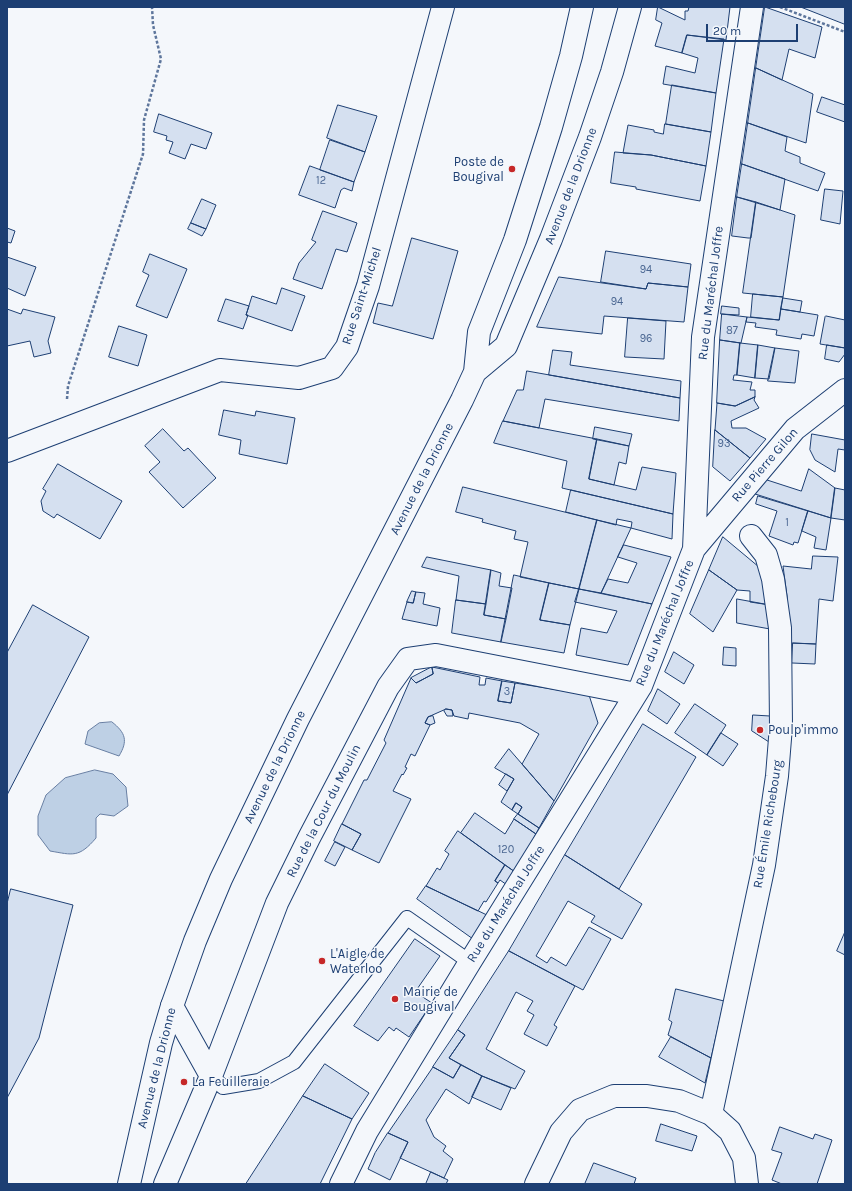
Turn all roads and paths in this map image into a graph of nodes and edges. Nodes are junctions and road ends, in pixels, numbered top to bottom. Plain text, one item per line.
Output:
1 (152, 7) edge
2 (443, 7) edge
3 (582, 7) edge
4 (630, 7) edge
5 (752, 7) edge
6 (780, 7) edge
7 (845, 32) edge
8 (475, 372) junction
9 (845, 390) edge
10 (72, 426) junction
11 (7, 451) edge
12 (750, 536) dead end
13 (694, 549) junction
14 (636, 694) junction
15 (470, 962) junction
16 (172, 1006) junction
17 (211, 1076) junction
18 (711, 1114) junction
19 (129, 1184) edge
20 (165, 1184) edge
21 (341, 1184) edge
22 (536, 1184) edge
23 (747, 1184) edge

1 - 10 path
2 - 10 street, Rue Saint-Michel
3 - 8 street, Avenue de la Drionne
4 - 8 street, Avenue de la Drionne
5 - 13 street, Rue du Maréchal Joffre
6 - 7 path
8 - 16 street, Avenue de la Drionne
9 - 13 street, Rue Pierre Gilon
10 - 11 street, Rue Saint-Michel
12 - 18 street, Rue Émile Richebourg
13 - 14 street, Rue du Maréchal Joffre
14 - 15 street, Rue du Maréchal Joffre
14 - 17 street, Rue de la Cour du Moulin
15 - 17 lane
15 - 21 street, Rue du Maréchal Joffre
16 - 17 street
16 - 19 street, Avenue de la Drionne
17 - 20 street, Rue de la Cour du Moulin
18 - 22 street
18 - 23 street

